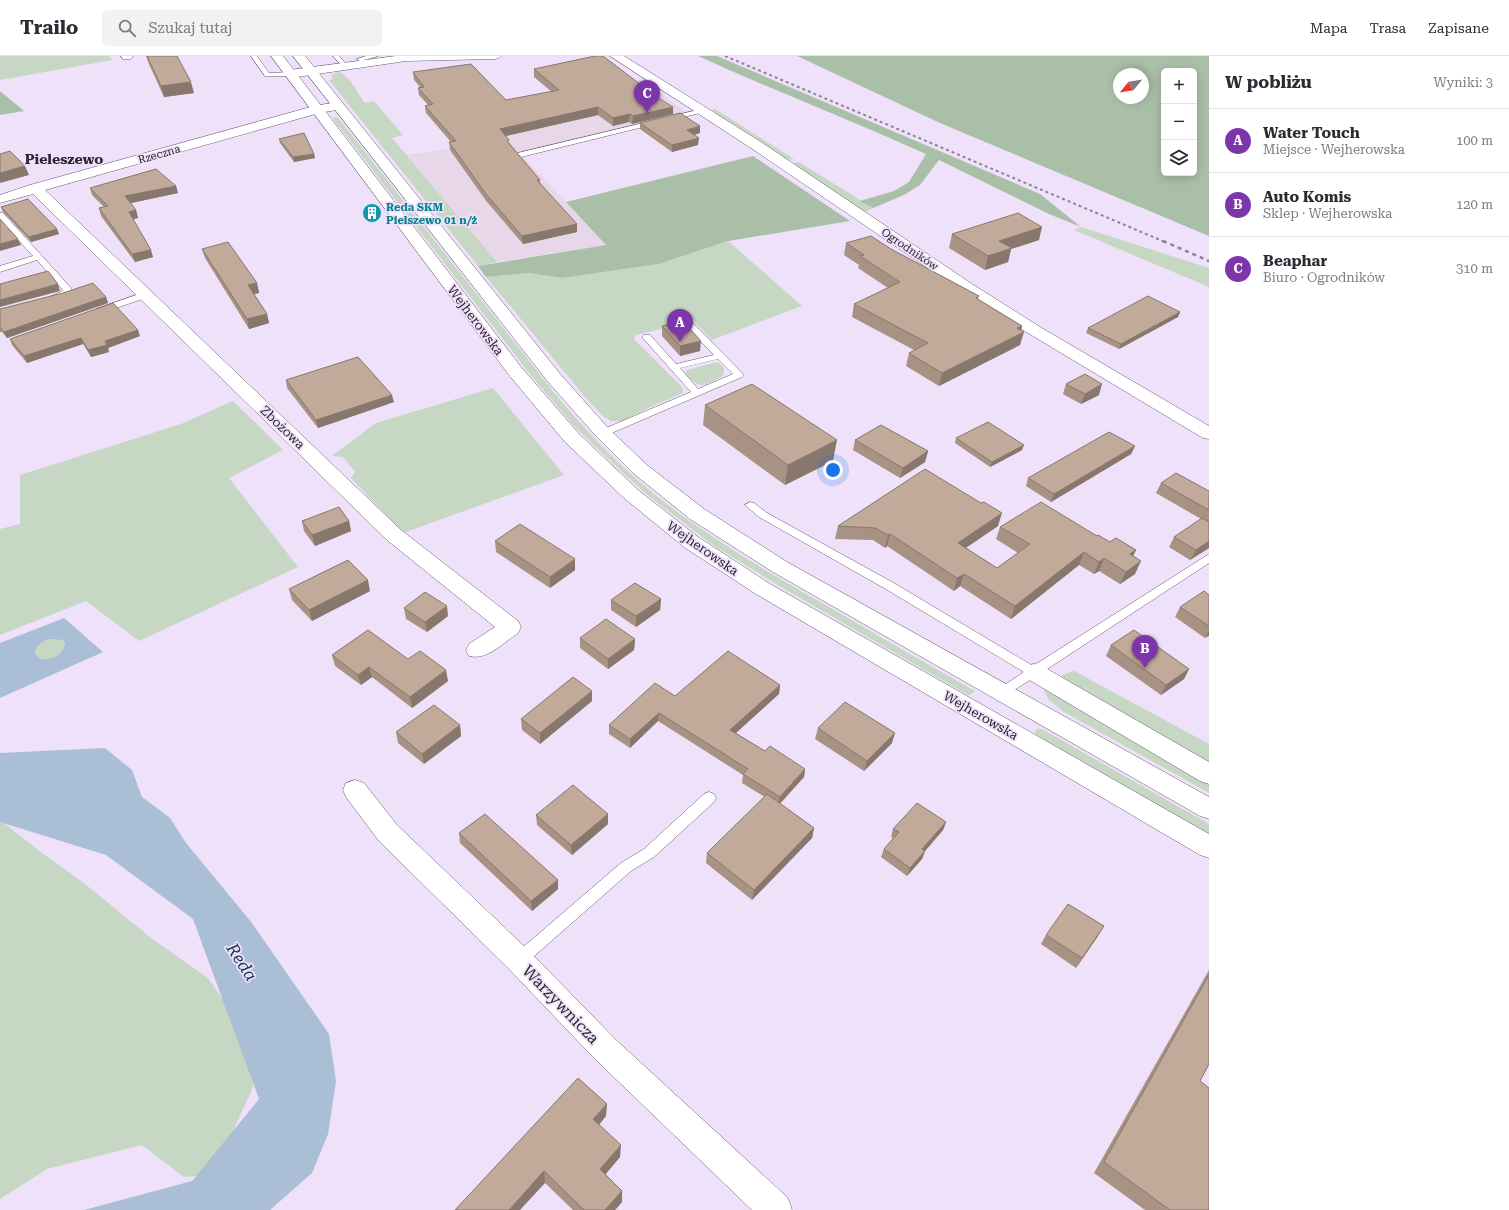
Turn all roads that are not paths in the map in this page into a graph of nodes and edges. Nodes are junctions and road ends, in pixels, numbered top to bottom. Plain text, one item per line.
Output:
1 (254, 56) edge
2 (277, 56) edge
3 (299, 56) edge
4 (336, 56) edge
5 (375, 56) edge
6 (448, 56) edge
7 (472, 56) edge
8 (494, 56) edge
9 (616, 56) edge
10 (361, 60) edge
11 (346, 67) junction
12 (311, 71) junction
13 (290, 74) junction
14 (338, 106) junction
15 (318, 109) junction
16 (702, 112) junction
17 (521, 155) edge
18 (36, 188) junction
19 (0, 199) edge
20 (0, 215) edge
21 (39, 257) junction
22 (0, 269) edge
23 (145, 295) junction
24 (42, 301) edge
25 (92, 314) edge
26 (690, 326) edge
27 (646, 337) dead end
28 (720, 356) junction
29 (674, 367) junction
30 (697, 392) junction
31 (603, 433) junction
32 (1209, 434) edge
33 (750, 505) dead end
34 (1209, 558) edge
35 (477, 650) dead end
36 (1034, 672) junction
37 (1001, 693) junction
38 (1209, 774) edge
39 (355, 790) dead end
40 (709, 798) dead end
41 (1209, 809) edge
42 (1209, 847) edge
43 (519, 960) junction
44 (776, 1210) edge

1 - 13 lane
2 - 13 street, Wejherowska
3 - 12 street, Wejherowska
4 - 11 lane
5 - 10 lane
6 - 7 street
6 - 10 street
7 - 8 street
9 - 16 street, Ogrodników
10 - 11 street
11 - 12 street
12 - 13 street
12 - 14 street, Wejherowska
13 - 15 street, Wejherowska
14 - 15 street
14 - 31 street, Wejherowska
15 - 18 street, Rzeczna
15 - 42 street, Wejherowska
16 - 17 lane
16 - 32 street, Ogrodników
18 - 19 street, Rzeczna
18 - 23 street, Zbożowa
20 - 21 lane
21 - 22 lane
21 - 24 lane
23 - 25 lane
23 - 35 street, Zbożowa
26 - 28 lane
27 - 29 lane
28 - 29 lane
28 - 30 lane
29 - 30 lane
30 - 31 lane
31 - 37 street, Wejherowska
33 - 36 lane
34 - 36 lane
36 - 37 lane
36 - 38 street
37 - 41 street, Wejherowska
39 - 43 street, Warzywnicza
40 - 43 lane
43 - 44 street, Warzywnicza

